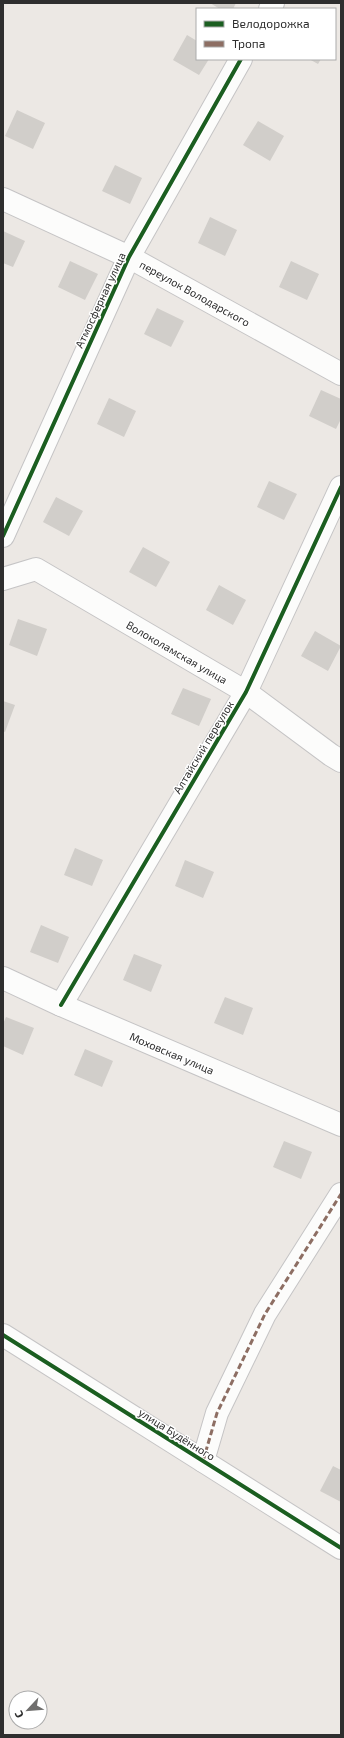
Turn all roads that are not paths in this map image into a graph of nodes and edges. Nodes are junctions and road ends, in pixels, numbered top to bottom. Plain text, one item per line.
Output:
1 (240, 60) edge
2 (3, 199) edge
3 (129, 257) junction
4 (341, 374) edge
5 (341, 487) edge
6 (3, 536) edge
7 (3, 579) edge
8 (246, 692) junction
9 (341, 761) edge
10 (3, 978) edge
11 (61, 1005) junction
12 (341, 1125) edge
13 (341, 1194) edge
14 (3, 1335) edge
15 (203, 1461) junction
16 (341, 1548) edge

1 - 3 street, Атмосферная улица
2 - 3 street, переулок Володарского
3 - 4 street, переулок Володарского
3 - 6 street, Атмосферная улица
5 - 8 street, Алтайский переулок
7 - 8 street, Волоколамская улица
8 - 9 street, Волоколамская улица
8 - 11 street, Алтайский переулок
10 - 11 street, Моховская улица
11 - 12 street, Моховская улица
13 - 15 street
14 - 15 street, улица Будённого
15 - 16 street, улица Будённого

